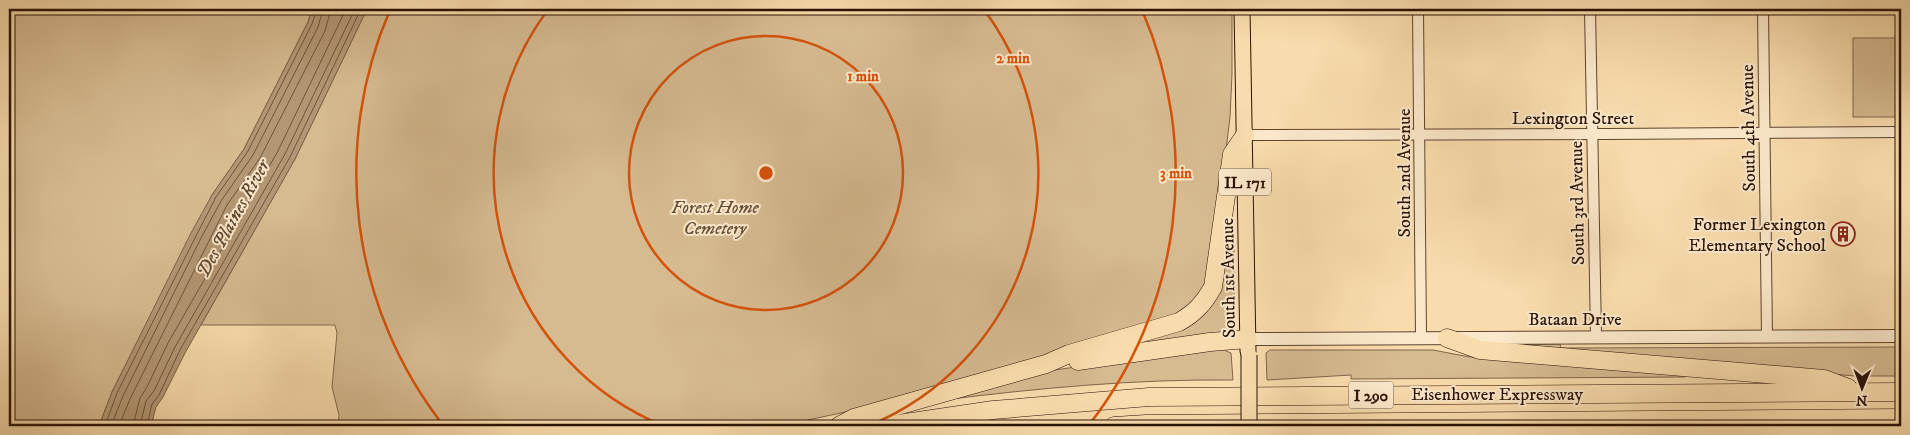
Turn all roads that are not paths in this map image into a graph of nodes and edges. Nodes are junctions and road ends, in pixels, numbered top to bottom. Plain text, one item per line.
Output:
1 (1242, 9) edge
2 (1418, 9) edge
3 (1590, 9) edge
4 (1763, 9) edge
5 (1901, 132) edge
6 (1764, 133) junction
7 (1592, 134) junction
8 (1245, 135) junction
9 (1420, 135) junction
10 (1596, 336) junction
11 (1901, 336) edge
12 (1767, 337) junction
13 (1421, 338) junction
14 (1446, 338) junction
15 (1248, 347) junction
16 (1046, 364) junction
17 (1858, 392) junction
18 (1901, 392) edge
19 (1811, 418) junction
20 (1901, 418) edge
21 (839, 426) edge
22 (885, 426) edge
23 (1114, 426) edge
24 (1250, 426) edge
25 (1788, 426) edge

1 - 8 main road, South 1st Avenue / IL 171
2 - 9 street, South 2nd Avenue
3 - 7 street, South 3rd Avenue
4 - 6 street, South 4th Avenue
5 - 6 street, Lexington Street
6 - 7 street, Lexington Street
6 - 12 street, South 4th Avenue
7 - 9 street, Lexington Street
7 - 10 street, South 3rd Avenue
8 - 9 street, Lexington Street
8 - 15 main road, South 1st Avenue / IL 171
8 - 16 highway
9 - 13 street, South 2nd Avenue
10 - 12 street, Bataan Drive
10 - 14 street, Bataan Drive
11 - 12 street, Bataan Drive
13 - 14 street, Bataan Drive
13 - 15 street, Bataan Drive
14 - 17 highway
15 - 16 highway
15 - 24 main road, South 1st Avenue / IL 171, bridge
16 - 21 highway
17 - 18 highway, Eisenhower Expressway / I 290
17 - 22 highway, Eisenhower Expressway / I 290
19 - 20 highway, Eisenhower Expressway / I 290
19 - 23 highway, Eisenhower Expressway / I 290
19 - 25 highway

